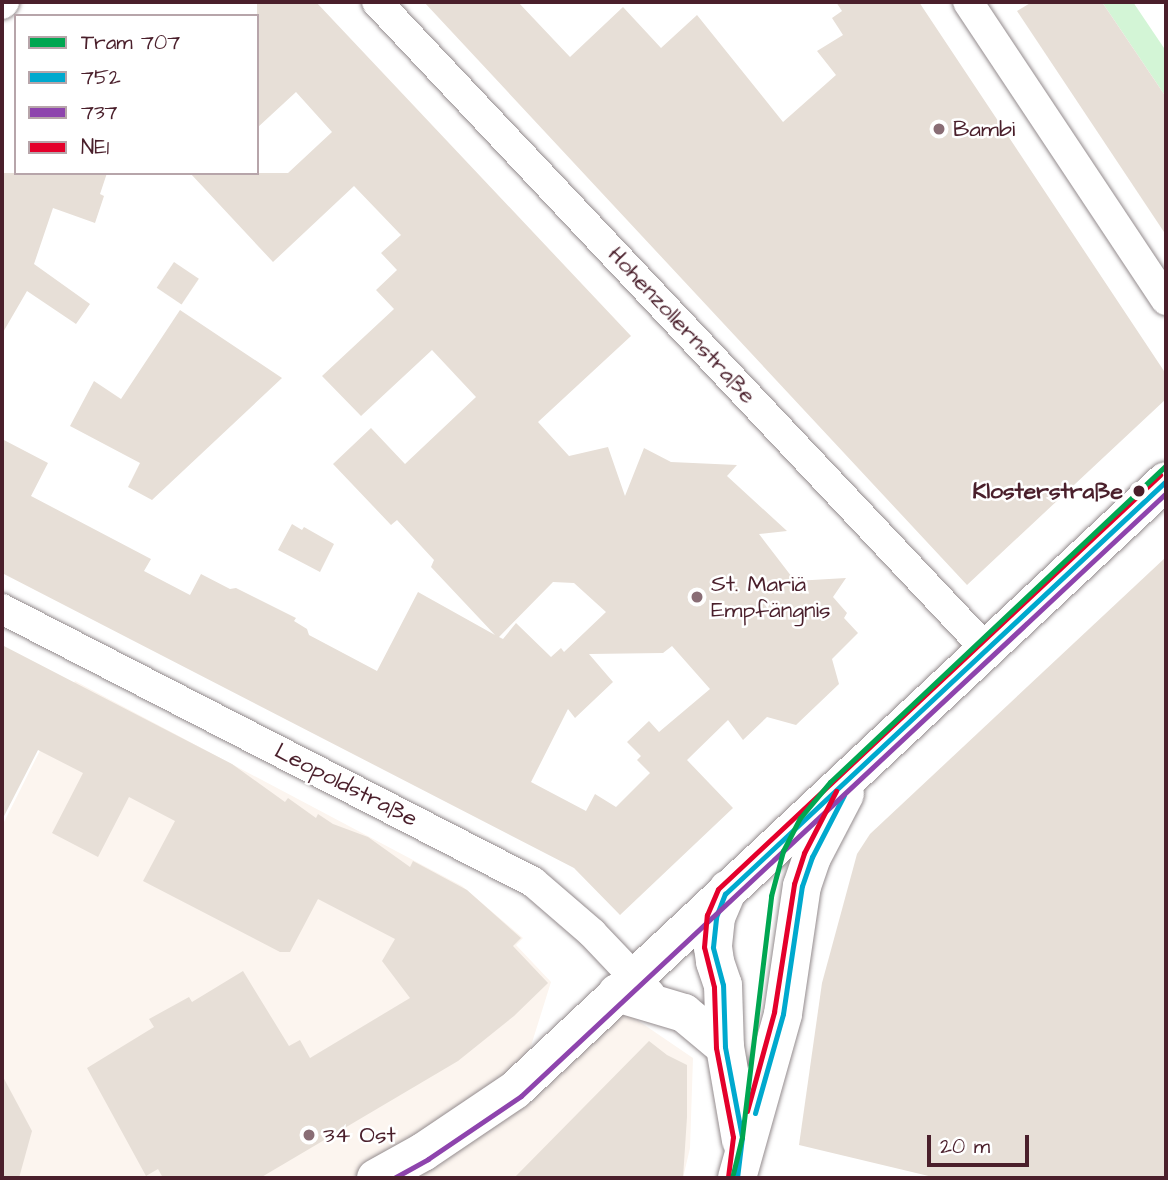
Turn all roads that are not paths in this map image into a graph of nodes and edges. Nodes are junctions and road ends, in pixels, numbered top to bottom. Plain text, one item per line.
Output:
1 (377, 2) edge
2 (968, 2) edge
3 (1166, 300) edge
4 (1166, 481) edge
5 (2, 609) edge
6 (986, 649) junction
7 (860, 768) junction
8 (731, 885) junction
9 (626, 985) junction
10 (725, 1046) junction
11 (738, 1175) edge
12 (376, 1178) edge

1 - 6 street, Hohenzollernstraße
2 - 3 street
4 - 6 main road
5 - 9 street, Leopoldstraße
6 - 7 main road
7 - 8 main road
7 - 11 main road
8 - 9 main road
8 - 10 main road
9 - 10 main road
9 - 12 main road
10 - 11 main road

